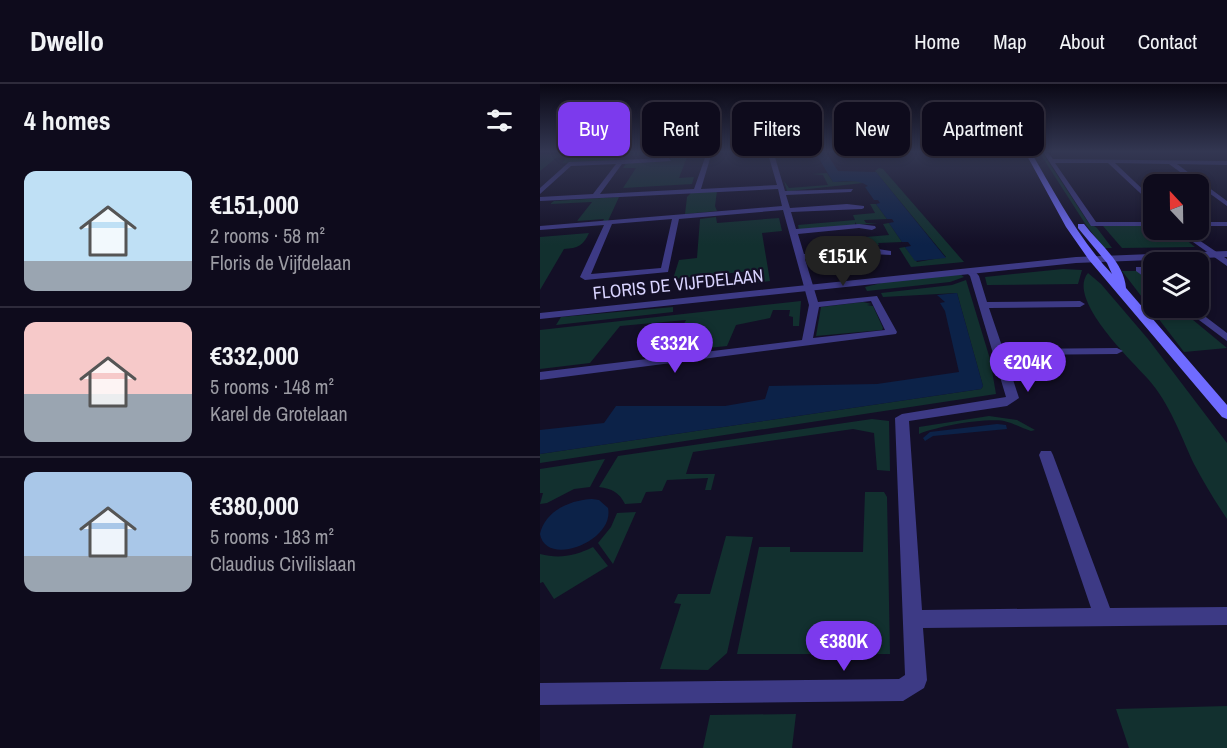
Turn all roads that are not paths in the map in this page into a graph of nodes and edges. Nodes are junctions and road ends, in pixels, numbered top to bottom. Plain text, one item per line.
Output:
1 (605, 183) edge
2 (699, 183) edge
3 (778, 183) edge
4 (1045, 183) edge
5 (1055, 183) edge
6 (1065, 183) edge
7 (1199, 183) edge
8 (780, 190) junction
9 (851, 190) dead end
10 (697, 191) junction
11 (595, 196) junction
12 (540, 199) edge
13 (1227, 204) edge
14 (862, 207) dead end
15 (787, 209) junction
16 (1072, 212) dead end
17 (675, 217) junction
18 (1078, 221) dead end
19 (609, 222) junction
20 (1143, 224) edge
21 (1209, 224) edge
22 (1227, 224) edge
23 (540, 228) edge
24 (872, 228) dead end
25 (793, 232) junction
26 (1194, 240) edge
27 (888, 253) dead end
28 (1227, 254) edge
29 (1215, 255) junction
30 (800, 257) junction
31 (1106, 257) junction
32 (1092, 258) junction
33 (1227, 263) edge
34 (1139, 269) dead end
35 (970, 270) junction
36 (1143, 272) edge
37 (809, 287) junction
38 (1121, 289) junction
39 (1080, 304) dead end
40 (814, 305) junction
41 (983, 305) junction
42 (540, 316) edge
43 (1201, 318) edge
44 (1227, 338) edge
45 (807, 343) junction
46 (1117, 351) dead end
47 (1000, 352) junction
48 (540, 376) edge
49 (1227, 414) edge
50 (1046, 455) dead end
51 (1227, 616) edge
52 (1104, 618) junction
53 (913, 619) junction
54 (540, 694) edge

1 - 11 street
2 - 10 street
3 - 8 street
4 - 32 main road
5 - 16 main road
6 - 20 street
7 - 13 street
8 - 9 street
8 - 10 street
8 - 15 street
10 - 11 street
11 - 12 street
14 - 15 street
15 - 17 street
15 - 25 street
17 - 19 street
17 - 19 street
18 - 31 main road
19 - 23 street
21 - 22 street
24 - 25 street
25 - 30 street
26 - 29 street
27 - 30 street
28 - 29 street, FLORIS DE VIJFDELAAN
29 - 31 street, FLORIS DE VIJFDELAAN
29 - 33 street
30 - 37 street
31 - 32 street, FLORIS DE VIJFDELAAN
31 - 38 main road
32 - 35 street, FLORIS DE VIJFDELAAN
32 - 38 main road
34 - 36 street
35 - 37 street, FLORIS DE VIJFDELAAN
35 - 41 street
37 - 40 street
37 - 42 street, FLORIS DE VIJFDELAAN
38 - 49 main road
39 - 41 street
40 - 45 street
40 - 45 street
41 - 47 street
43 - 44 street
45 - 48 street
46 - 47 street
47 - 53 street
50 - 52 street
51 - 52 street
52 - 53 street
53 - 54 street

